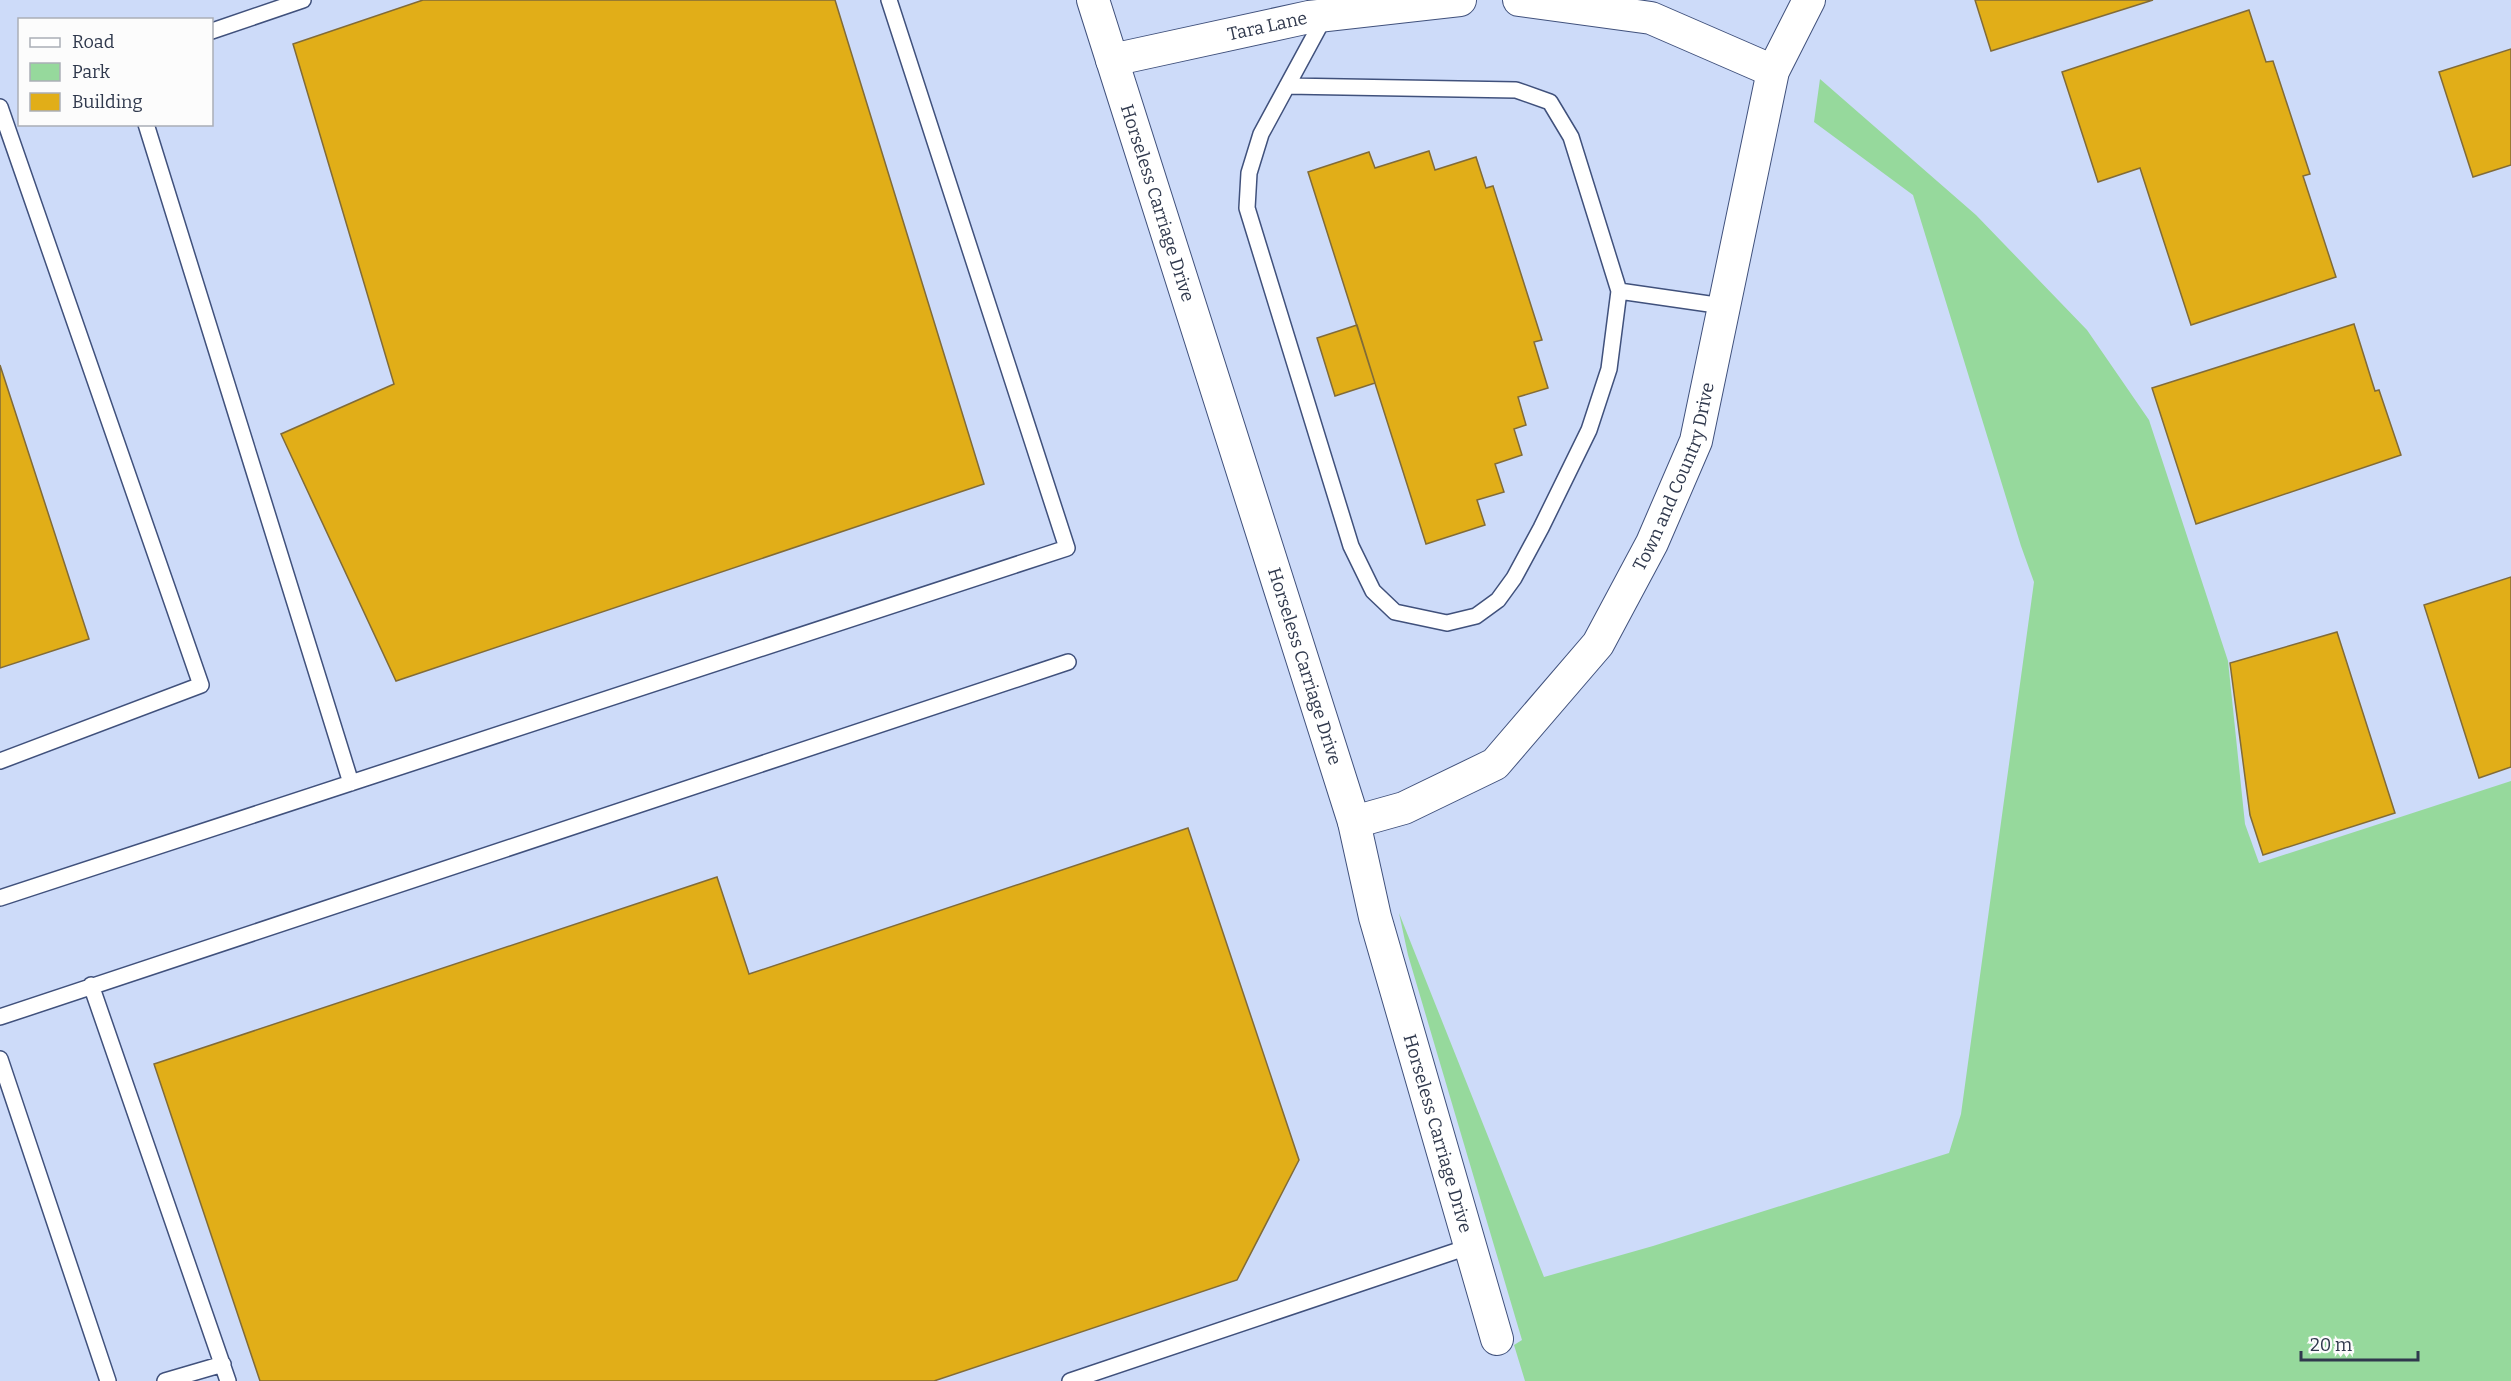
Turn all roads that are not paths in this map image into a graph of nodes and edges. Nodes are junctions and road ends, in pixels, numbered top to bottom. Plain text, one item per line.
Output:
1 (303, 0) edge
2 (889, 0) edge
3 (1093, 0) edge
4 (1460, 0) edge
5 (1519, 0) edge
6 (1809, 0) edge
7 (1326, 15) junction
8 (213, 30) edge
9 (1112, 60) junction
10 (1773, 71) junction
11 (1287, 86) junction
12 (0, 107) edge
13 (147, 126) edge
14 (1618, 291) junction
15 (1724, 306) junction
16 (1068, 662) dead end
17 (0, 760) edge
18 (351, 783) junction
19 (1354, 822) junction
20 (0, 898) edge
21 (91, 985) junction
22 (0, 1017) edge
23 (0, 1059) edge
24 (1471, 1246) junction
25 (1497, 1339) dead end
26 (223, 1364) junction
27 (108, 1381) edge
28 (165, 1381) edge
29 (228, 1381) edge
30 (1070, 1381) edge

1 - 8 lane
2 - 18 lane
3 - 9 street, Horseless Carriage Drive
4 - 7 street, Tara Lane
5 - 10 street
6 - 10 street, Town and Country Drive
7 - 9 street, Tara Lane
7 - 11 lane
9 - 19 street, Horseless Carriage Drive
10 - 15 street, Town and Country Drive
11 - 14 lane
11 - 14 lane
12 - 17 lane
13 - 18 lane
14 - 15 lane
15 - 19 street, Town and Country Drive
16 - 21 lane
18 - 20 lane
19 - 24 street, Horseless Carriage Drive
21 - 22 lane
21 - 26 lane
23 - 27 lane
24 - 25 street, Horseless Carriage Drive
24 - 30 lane
26 - 28 lane
26 - 29 lane

